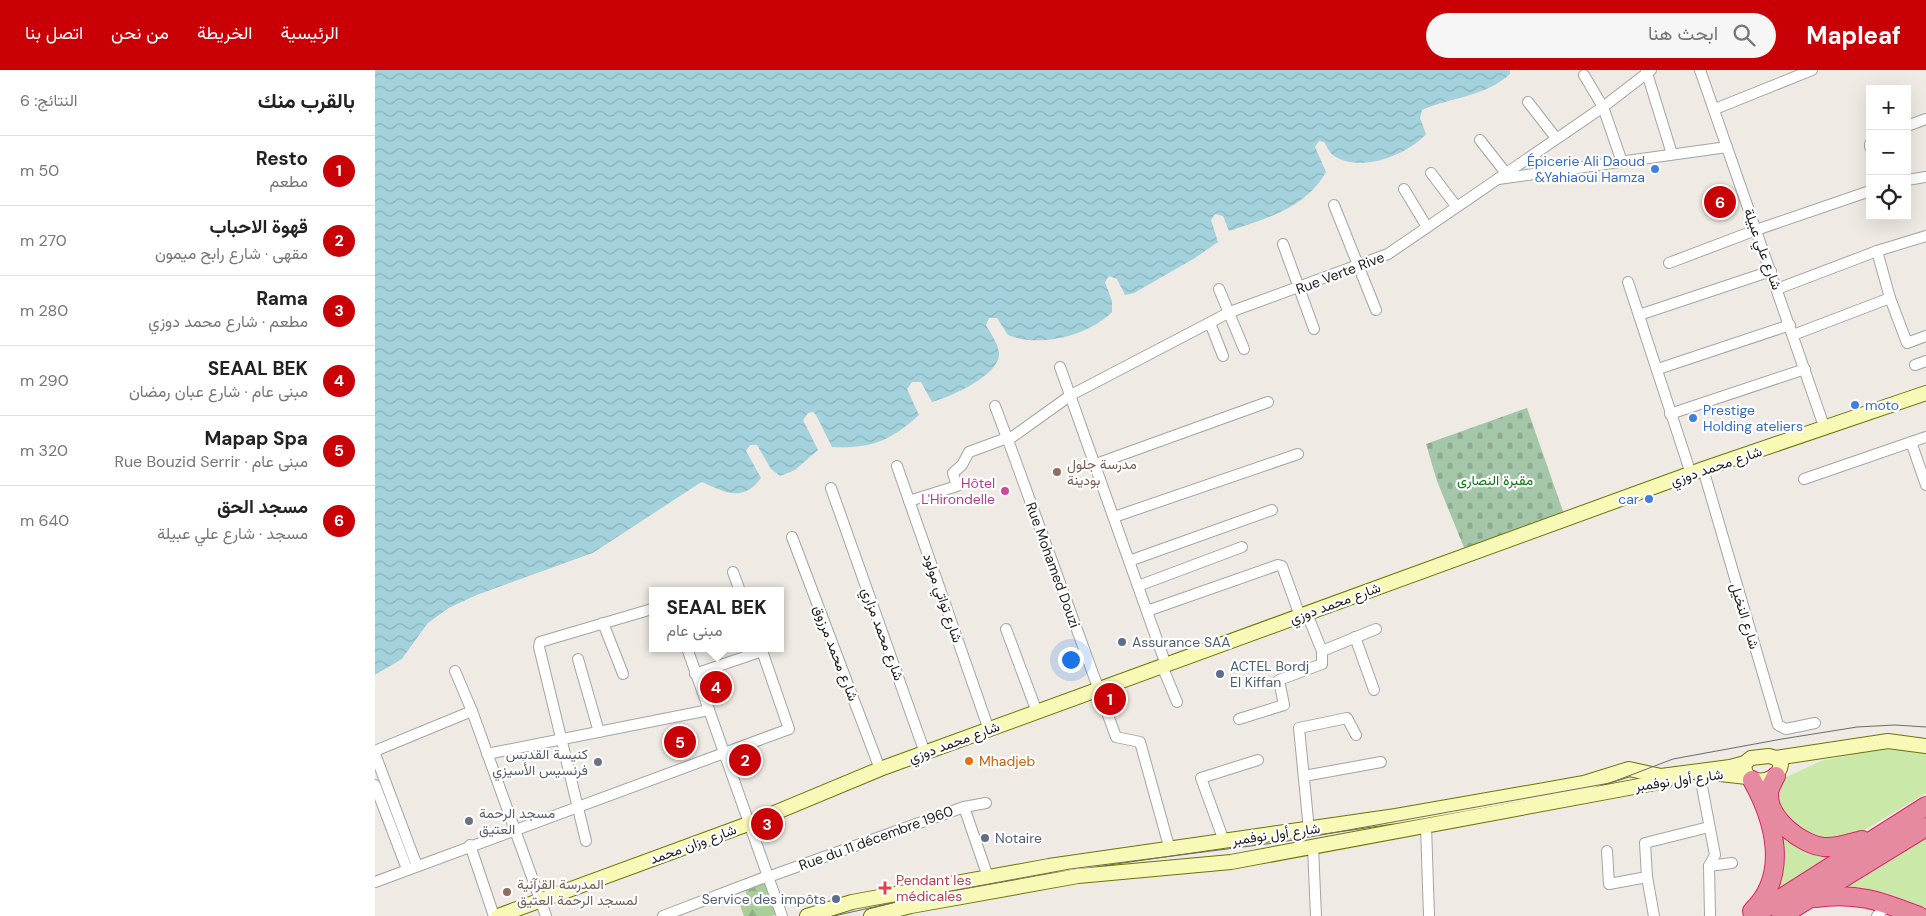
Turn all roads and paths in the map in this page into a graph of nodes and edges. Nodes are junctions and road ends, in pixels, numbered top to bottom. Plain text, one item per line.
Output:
1 (1700, 70) edge
2 (1812, 70) edge
3 (1648, 71) edge
4 (1584, 75) dead end
5 (1529, 102) dead end
6 (1603, 107) junction
7 (1715, 109) junction
8 (1926, 119) edge
9 (1911, 125) edge
10 (1556, 138) junction
11 (1479, 140) dead end
12 (1727, 147) junction
13 (1672, 154) junction
14 (1622, 162) junction
15 (1505, 172) junction
16 (1431, 173) dead end
17 (1926, 177) edge
18 (1911, 179) edge
19 (1493, 180) junction
20 (1404, 189) dead end
21 (1866, 192) edge
22 (1334, 205) dead end
23 (1456, 206) junction
24 (1427, 227) junction
25 (1756, 230) junction
26 (1926, 236) edge
27 (1283, 244) dead end
28 (1877, 251) junction
29 (1669, 263) dead end
30 (1359, 264) junction
31 (1771, 271) junction
32 (1628, 282) dead end
33 (1219, 289) dead end
34 (1299, 289) junction
35 (1777, 289) junction
36 (1890, 298) junction
37 (1376, 310) dead end
38 (1230, 312) junction
39 (1639, 316) junction
40 (1209, 323) junction
41 (1314, 329) dead end
42 (1791, 330) junction
43 (1926, 336) edge
44 (1244, 349) dead end
45 (1223, 356) dead end
46 (1926, 361) edge
47 (1915, 365) dead end
48 (1060, 367) dead end
49 (1657, 369) junction
50 (1805, 369) junction
51 (1926, 393) edge
52 (1071, 395) junction
53 (1268, 402) dead end
54 (995, 406) dead end
55 (1670, 414) junction
56 (1825, 429) junction
57 (1926, 437) edge
58 (1008, 439) junction
59 (1911, 442) junction
60 (1298, 454) dead end
61 (1096, 464) junction
62 (897, 466) dead end
63 (1697, 472) junction
64 (1804, 479) dead end
65 (1926, 485) edge
66 (831, 488) dead end
67 (909, 501) junction
68 (1272, 510) dead end
69 (1114, 517) junction
70 (792, 537) dead end
71 (1242, 547) dead end
72 (1129, 562) junction
73 (733, 572) dead end
74 (1138, 586) junction
75 (739, 587) edge
76 (649, 608) edge
77 (1147, 611) junction
78 (1303, 615) junction
79 (603, 623) junction
80 (1376, 628) dead end
81 (1006, 630) dead end
82 (1355, 637) junction
83 (1323, 651) junction
84 (688, 652) edge
85 (756, 652) edge
86 (762, 652) edge
87 (578, 659) dead end
88 (1164, 666) junction
89 (455, 671) dead end
90 (623, 674) dead end
91 (695, 674) junction
92 (1098, 690) junction
93 (1374, 690) dead end
94 (1177, 702) dead end
95 (709, 710) junction
96 (472, 711) junction
97 (1037, 712) junction
98 (1239, 719) dead end
99 (1815, 723) dead end
100 (989, 730) junction
101 (599, 732) junction
102 (1356, 735) dead end
103 (560, 740) junction
104 (1926, 746) edge
105 (925, 752) junction
106 (1811, 752) junction
107 (375, 753) edge
108 (487, 754) junction
109 (723, 754) junction
110 (1776, 758) junction
111 (1258, 760) dead end
112 (1381, 762) dead end
113 (1745, 763) junction
114 (880, 769) junction
115 (1777, 774) junction
116 (1305, 776) junction
117 (1700, 776) junction
118 (1750, 778) junction
119 (375, 785) edge
120 (985, 804) dead end
121 (1926, 806) edge
122 (577, 807) junction
123 (963, 807) junction
124 (748, 824) junction
125 (1426, 826) junction
126 (1709, 827) junction
127 (1926, 827) edge
128 (513, 829) junction
129 (1309, 830) junction
130 (1884, 833) junction
131 (586, 841) dead end
132 (1224, 841) junction
133 (471, 845) junction
134 (1313, 847) junction
135 (1170, 850) junction
136 (1607, 851) dead end
137 (1732, 864) dead end
138 (1709, 866) junction
139 (412, 867) junction
140 (768, 876) junction
141 (988, 877) junction
142 (1647, 877) junction
143 (375, 882) edge
144 (1809, 898) junction
145 (540, 900) junction
146 (1883, 910) edge
147 (1790, 913) edge
148 (1916, 915) edge
149 (496, 916) edge
150 (546, 916) edge
151 (663, 916) edge
152 (782, 916) edge
153 (807, 916) edge
154 (871, 916) edge
155 (1316, 916) edge
156 (1429, 916) edge
157 (1654, 916) edge
158 (1710, 916) edge
159 (1747, 916) edge
160 (1753, 916) edge

1 - 7 street, شارع علي عبيلة
2 - 7 street
3 - 6 street, Rue Verte Rive
3 - 13 street
4 - 6 street
5 - 10 street
6 - 10 street, Rue Verte Rive
6 - 14 street
7 - 12 street, شارع علي عبيلة
8 - 9 street
10 - 15 street, Rue Verte Rive
11 - 15 street
12 - 13 street
12 - 25 street, شارع علي عبيلة
13 - 14 street
14 - 19 street
15 - 19 street, Rue Verte Rive
16 - 23 street
17 - 18 street
19 - 23 street, Rue Verte Rive
20 - 24 street
21 - 25 street
22 - 30 street
23 - 24 street, Rue Verte Rive
24 - 30 street, Rue Verte Rive
25 - 29 street
25 - 31 street, شارع علي عبيلة
26 - 28 street
27 - 34 street
28 - 35 street
28 - 36 street
30 - 34 street, Rue Verte Rive
30 - 37 street
31 - 35 street, شارع علي عبيلة
31 - 39 street
32 - 39 street, شارع النخيل
33 - 38 street
34 - 38 street, Rue Verte Rive
34 - 41 street
35 - 42 street, شارع علي عبيلة
36 - 42 street
36 - 43 street
38 - 40 street, Rue Verte Rive
38 - 44 street
39 - 49 street, شارع النخيل
40 - 45 street
40 - 52 street, Rue Verte Rive
42 - 49 street
42 - 50 street, شارع علي عبيلة
46 - 47 street
48 - 52 street
49 - 55 street, شارع النخيل
50 - 55 street
50 - 56 street, شارع علي عبيلة
51 - 56 main road, شارع محمد دوزي
52 - 58 street, Rue Verte Rive
52 - 61 street
53 - 61 street
54 - 58 street, Rue Mohamed Douzi
55 - 63 street, شارع النخيل
56 - 63 main road, شارع محمد دوزي
57 - 59 street
58 - 67 street, Rue Verte Rive
58 - 92 street, Rue Mohamed Douzi
59 - 64 street
59 - 65 street
60 - 69 street
61 - 69 street
62 - 67 street, شارع تواتي مولود
63 - 78 main road, شارع محمد دوزي
63 - 99 street, شارع النخيل
66 - 105 street, شارع محمد مزاري
67 - 100 street, شارع تواتي مولود
68 - 72 street
69 - 72 street
70 - 114 street, شارع محمد مرزوق
71 - 74 street
72 - 74 street
73 - 75 street
74 - 77 street
76 - 79 street
77 - 78 street
77 - 88 street
78 - 83 street
78 - 88 main road, شارع محمد دوزي
79 - 90 street
79 - 103 street
80 - 82 street
81 - 97 street
82 - 83 street
82 - 93 street
83 - 98 street
84 - 91 street
85 - 91 street
86 - 109 street
87 - 101 street
88 - 92 main road, شارع محمد دوزي
88 - 94 street
89 - 96 street
91 - 95 street
92 - 97 main road, شارع محمد دوزي
92 - 135 street, Rue Mohamed Douzi
95 - 101 street
95 - 109 street
96 - 107 street
96 - 108 street
97 - 100 main road, شارع محمد دوزي
100 - 105 main road, شارع محمد دوزي
101 - 103 street
102 - 116 street
103 - 108 street
103 - 122 street
104 - 106 main road, شارع أول نوفمبر
105 - 114 main road, شارع محمد دوزي
106 - 110 main road, شارع أول نوفمبر
106 - 115 main road
107 - 139 street
108 - 128 street
109 - 122 street
109 - 124 street
110 - 113 main road, شارع أول نوفمبر
110 - 115 main road
111 - 132 street
112 - 116 street
113 - 118 main road
113 - 129 main road, شارع أول نوفمبر
114 - 124 main road, شارع محمد دوزي
115 - 118 main road, شارع أول نوفمبر
115 - 130 highway
116 - 129 street
117 - 118 main road, شارع أول نوفمبر
117 - 125 main road, شارع أول نوفمبر
117 - 126 street
118 - 159 highway
119 - 139 street
120 - 123 street, Rue du 11 décembre 1960
121 - 130 highway
122 - 128 street
122 - 131 street
123 - 140 street, Rue du 11 décembre 1960
123 - 141 street
124 - 140 street
124 - 145 main road, شارع وزان محمد
125 - 134 main road, شارع أول نوفمبر
125 - 156 street
126 - 138 street
126 - 142 street
127 - 144 highway
128 - 133 street
128 - 145 street
129 - 132 main road, شارع أول نوفمبر
130 - 160 highway
132 - 135 main road, شارع أول نوفمبر
133 - 139 street
133 - 149 street
134 - 154 main road, شارع أول نوفمبر
134 - 155 street
135 - 141 main road, شارع أول نوفمبر
136 - 142 street
137 - 138 street
138 - 158 street
139 - 143 street
140 - 151 street, Rue du 11 décembre 1960
140 - 152 street
141 - 153 main road, شارع أول نوفمبر
142 - 157 street
144 - 146 highway
144 - 147 highway
145 - 149 main road, شارع وزان محمد
145 - 150 street
146 - 148 highway

